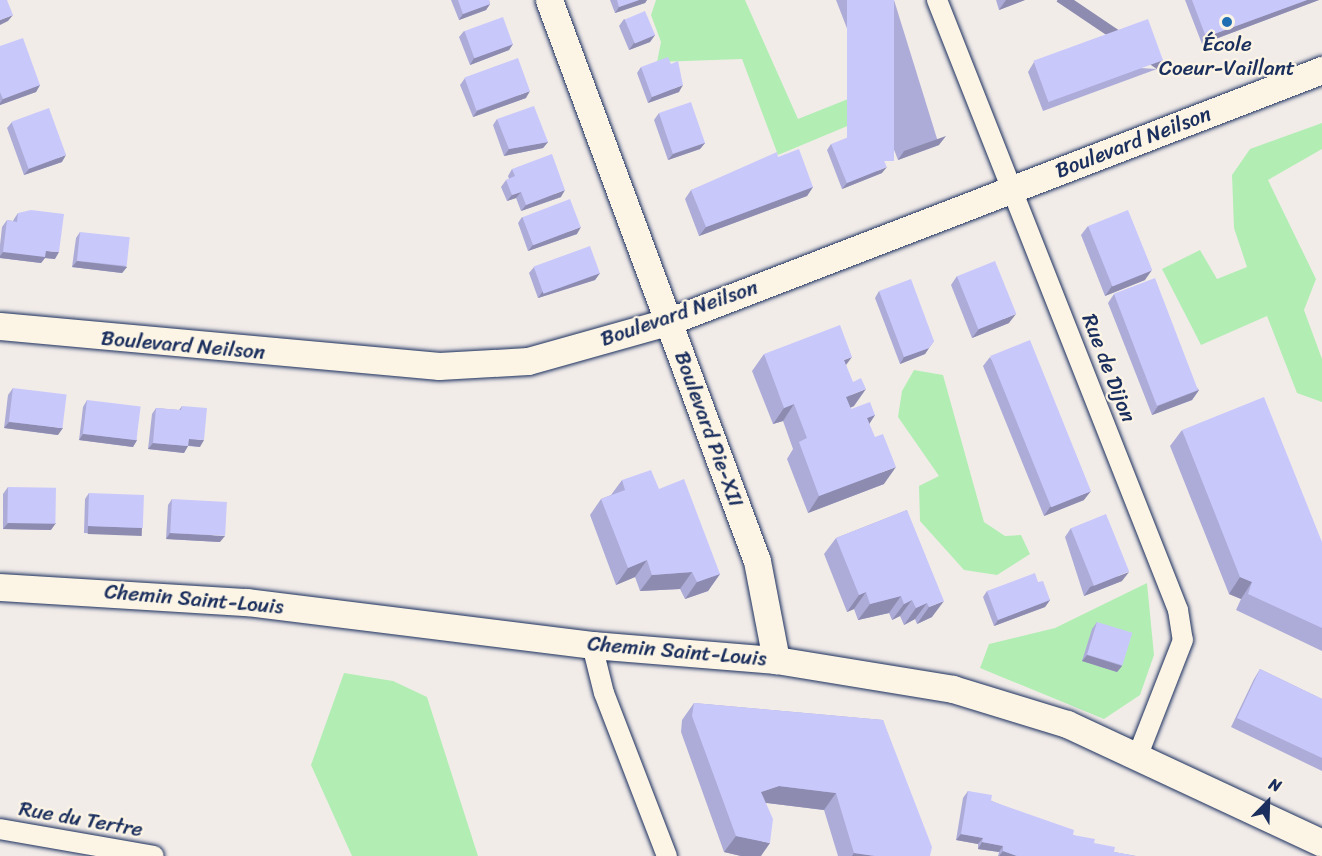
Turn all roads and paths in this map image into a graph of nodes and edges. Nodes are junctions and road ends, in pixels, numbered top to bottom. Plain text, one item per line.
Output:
1 (549, 0) edge
2 (938, 0) edge
3 (1322, 70) edge
4 (1013, 187) junction
5 (670, 321) junction
6 (0, 326) edge
7 (0, 587) edge
8 (592, 645) junction
9 (776, 660) junction
10 (1138, 755) junction
11 (0, 829) edge
12 (1322, 843) edge
13 (154, 856) edge
14 (667, 856) edge

1 - 5 street, Boulevard Pie-XII
2 - 4 street, Rue de Dijon
3 - 4 street, Boulevard Neilson
4 - 5 street, Boulevard Neilson
4 - 10 street, Rue de Dijon
5 - 6 street, Boulevard Neilson
5 - 9 street, Boulevard Pie-XII
7 - 8 street, Chemin Saint-Louis
8 - 9 street, Chemin Saint-Louis
8 - 14 street
9 - 10 street, Chemin Saint-Louis
10 - 12 street, Chemin Saint-Louis
11 - 13 street, Rue du Tertre

